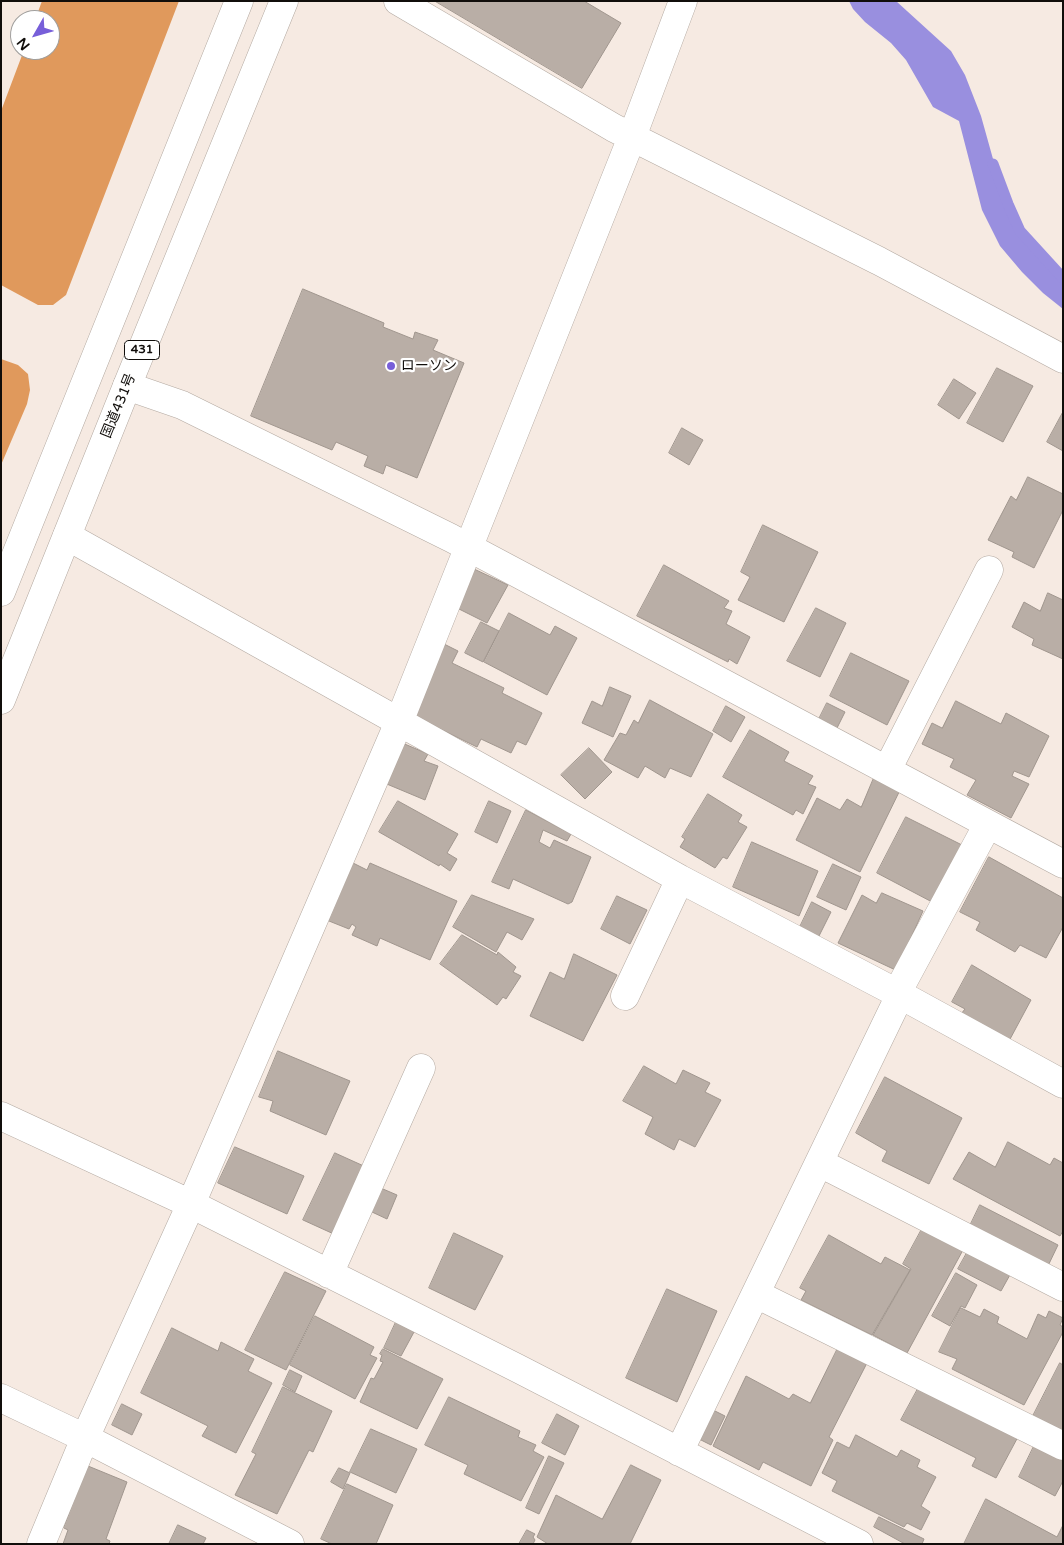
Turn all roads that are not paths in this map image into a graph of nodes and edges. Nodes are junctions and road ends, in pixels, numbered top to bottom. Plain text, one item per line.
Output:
1 (239, 1) edge
2 (284, 1) edge
3 (398, 1) edge
4 (683, 1) edge
5 (632, 137) junction
6 (1063, 359) edge
7 (127, 386) junction
8 (67, 536) junction
9 (469, 548) junction
10 (989, 570) dead end
11 (1, 592) edge
12 (1, 700) edge
13 (399, 722) junction
14 (887, 770) junction
15 (988, 824) junction
16 (1063, 864) edge
17 (680, 879) junction
18 (899, 994) junction
19 (625, 996) dead end
20 (421, 1068) dead end
21 (1063, 1084) edge
22 (1, 1116) edge
23 (820, 1163) junction
24 (191, 1204) junction
25 (329, 1274) junction
26 (1063, 1286) edge
27 (756, 1294) junction
28 (1, 1398) edge
29 (85, 1438) junction
30 (1063, 1446) edge
31 (679, 1452) junction
32 (41, 1544) edge
33 (290, 1544) edge
34 (859, 1544) edge

1 - 11 main road, 431
2 - 7 main road, 国道431号 / 431
3 - 5 main road
4 - 5 main road
5 - 6 main road
5 - 9 main road
7 - 8 main road, 国道431号 / 431
7 - 9 main road
8 - 12 main road, 国道431号 / 431
8 - 13 main road
9 - 13 main road
9 - 14 main road
10 - 14 main road
13 - 17 main road
13 - 24 main road
14 - 15 main road
15 - 16 main road
15 - 18 main road
17 - 18 main road
17 - 19 main road
18 - 21 main road
18 - 23 main road
20 - 25 main road
22 - 24 main road
23 - 26 main road
23 - 27 main road
24 - 25 main road
24 - 29 main road
25 - 31 main road
27 - 30 main road
27 - 31 main road
28 - 29 main road
29 - 32 main road
29 - 33 main road
31 - 34 main road

